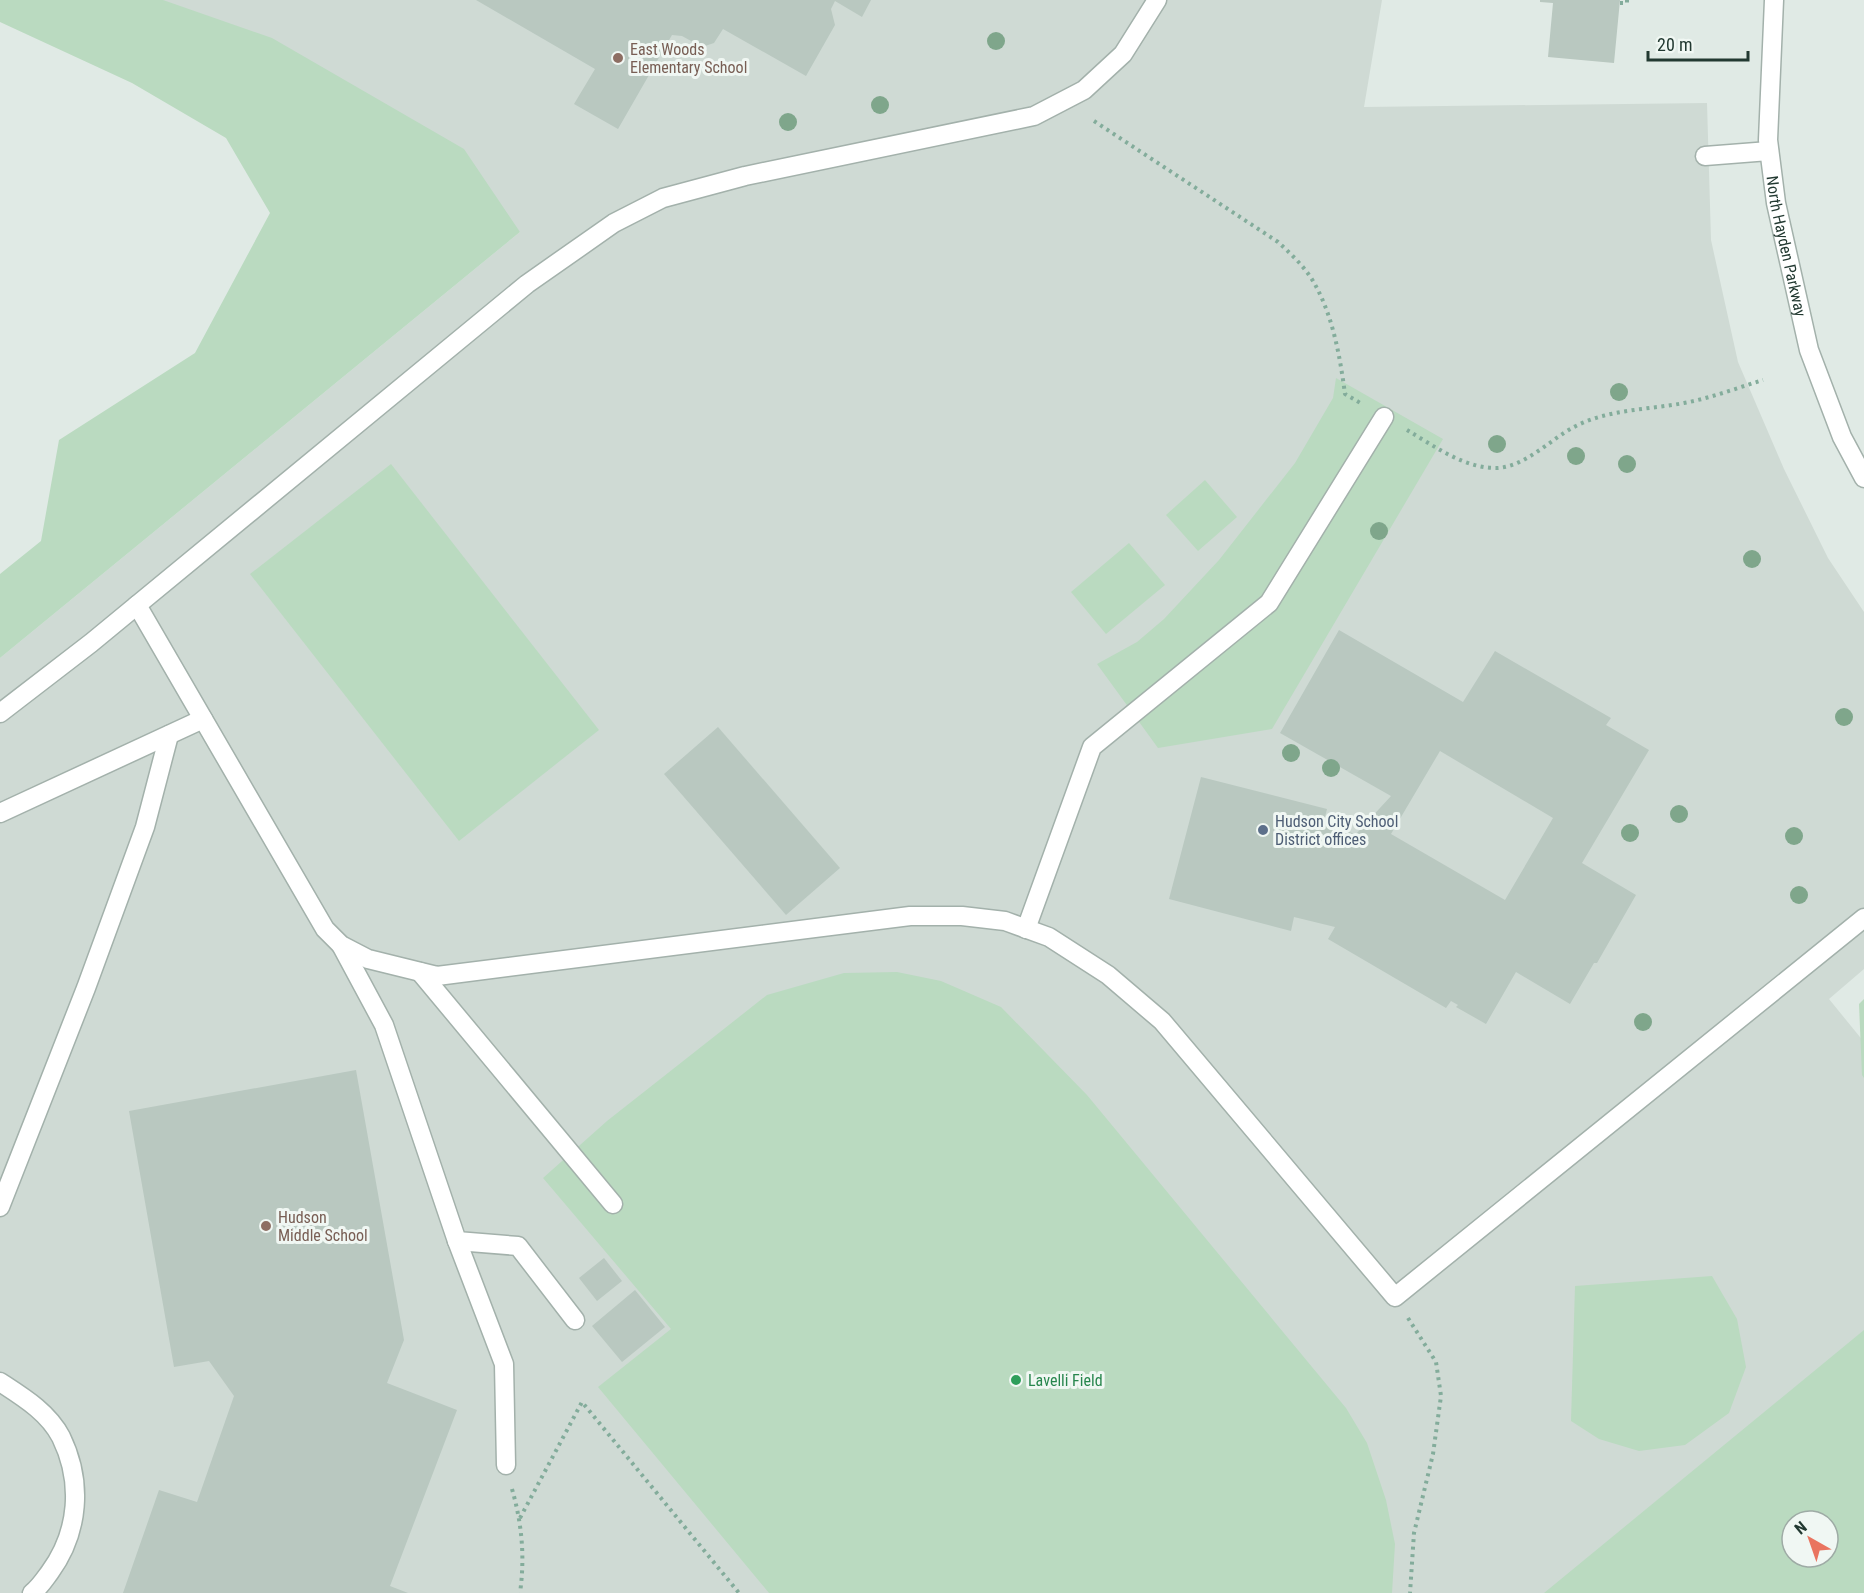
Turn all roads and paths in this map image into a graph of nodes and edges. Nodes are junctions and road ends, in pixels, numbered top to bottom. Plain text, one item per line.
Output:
1 (1157, 0) edge
2 (1627, 0) edge
3 (1774, 0) edge
4 (1620, 3) dead end
5 (1094, 121) dead end
6 (1769, 151) junction
7 (1706, 156) dead end
8 (1763, 380) dead end
9 (1384, 417) junction
10 (1864, 478) edge
11 (137, 605) junction
12 (0, 714) edge
13 (203, 719) junction
14 (169, 735) junction
15 (0, 813) edge
16 (1864, 918) edge
17 (1026, 929) junction
18 (340, 945) junction
19 (420, 972) junction
20 (613, 1204) dead end
21 (0, 1207) edge
22 (457, 1241) junction
23 (1395, 1297) junction
24 (575, 1320) dead end
25 (0, 1382) edge
26 (506, 1465) joint
27 (520, 1518) junction
28 (32, 1593) edge
29 (520, 1593) edge
30 (739, 1593) edge
31 (1410, 1593) edge

1 - 11 street
2 - 4 path
3 - 6 street, North Hayden Parkway
5 - 9 path
6 - 7 street
6 - 10 street, North Hayden Parkway
8 - 9 path
9 - 17 street
11 - 12 street
11 - 13 street
13 - 14 street
13 - 18 street
14 - 15 street
14 - 21 street
16 - 23 street
17 - 19 street
17 - 23 street
18 - 19 street
18 - 22 street
19 - 20 street
22 - 24 street
22 - 26 street
23 - 31 path
25 - 28 street
26 - 27 path
27 - 29 path
27 - 30 path

